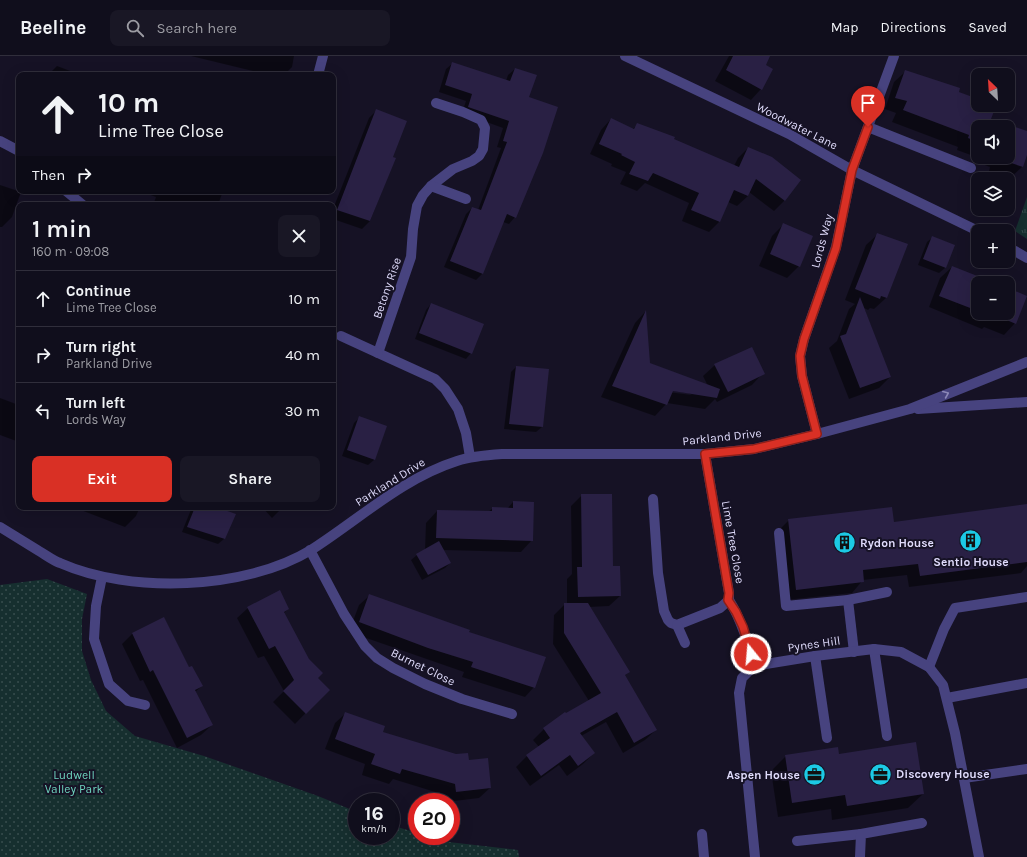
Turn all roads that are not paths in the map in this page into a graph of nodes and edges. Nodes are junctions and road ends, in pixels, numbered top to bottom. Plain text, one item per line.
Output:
1 (323, 56) edge
2 (625, 56) edge
3 (894, 56) edge
4 (319, 72) edge
5 (436, 103) dead end
6 (868, 127) junction
7 (0, 141) edge
8 (16, 149) edge
9 (971, 168) dead end
10 (852, 170) junction
11 (431, 186) junction
12 (70, 194) edge
13 (466, 199) dead end
14 (79, 202) edge
15 (971, 228) edge
16 (1015, 251) edge
17 (1027, 258) edge
18 (340, 336) dead end
19 (378, 353) junction
20 (1027, 362) edge
21 (1027, 402) edge
22 (910, 409) junction
23 (817, 434) junction
24 (705, 454) junction
25 (470, 457) junction
26 (653, 499) dead end
27 (0, 527) edge
28 (779, 533) dead end
29 (310, 550) junction
30 (102, 577) junction
31 (887, 592) dead end
32 (1027, 597) edge
33 (728, 600) junction
34 (848, 600) junction
35 (677, 625) junction
36 (685, 643) dead end
37 (874, 649) junction
38 (854, 652) junction
39 (815, 656) junction
40 (754, 666) junction
41 (929, 668) junction
42 (1027, 683) edge
43 (947, 698) junction
44 (145, 705) dead end
45 (512, 714) dead end
46 (887, 736) dead end
47 (827, 738) dead end
48 (1027, 769) edge
49 (964, 778) junction
50 (922, 823) dead end
51 (702, 834) dead end
52 (861, 834) junction
53 (796, 841) dead end
54 (704, 857) edge
55 (755, 857) edge
56 (860, 857) edge
57 (979, 857) edge

1 - 4 street
2 - 10 street, Woodwater Lane
3 - 6 street, Lords Way
5 - 11 street, Betony Rise
6 - 9 street
6 - 10 street, Lords Way
7 - 8 street
10 - 15 street, Woodwater Lane
10 - 23 street, Lords Way
11 - 13 street
11 - 19 street, Betony Rise
12 - 14 street
16 - 17 street
18 - 19 street
19 - 25 street
22 -> 20 street, Parkland Drive
21 - 22 street, Parkland Drive
22 - 23 street, Parkland Drive
23 - 24 street, Parkland Drive
24 - 25 street, Parkland Drive
24 - 33 street, Lime Tree Close
25 - 29 street, Parkland Drive
26 - 35 street
27 - 30 street, Parkland Drive
28 - 34 street
29 - 30 street, Parkland Drive
29 - 45 street, Burnet Close
30 - 44 street
31 - 34 street
32 - 41 street
33 - 35 street, Lime Tree Close
33 - 40 street
34 - 38 street
35 - 36 street
37 - 38 street, Pynes Hill
37 - 41 street, Pynes Hill
37 - 46 street
38 - 39 street, Pynes Hill
39 - 40 street, Pynes Hill
39 - 47 street
40 - 55 street
41 - 43 street, Pynes Hill
42 - 43 street
43 - 49 street, Pynes Hill
48 - 49 street
49 - 57 street, Pynes Hill
50 - 52 street
51 - 54 street
52 - 53 street
52 - 56 street

